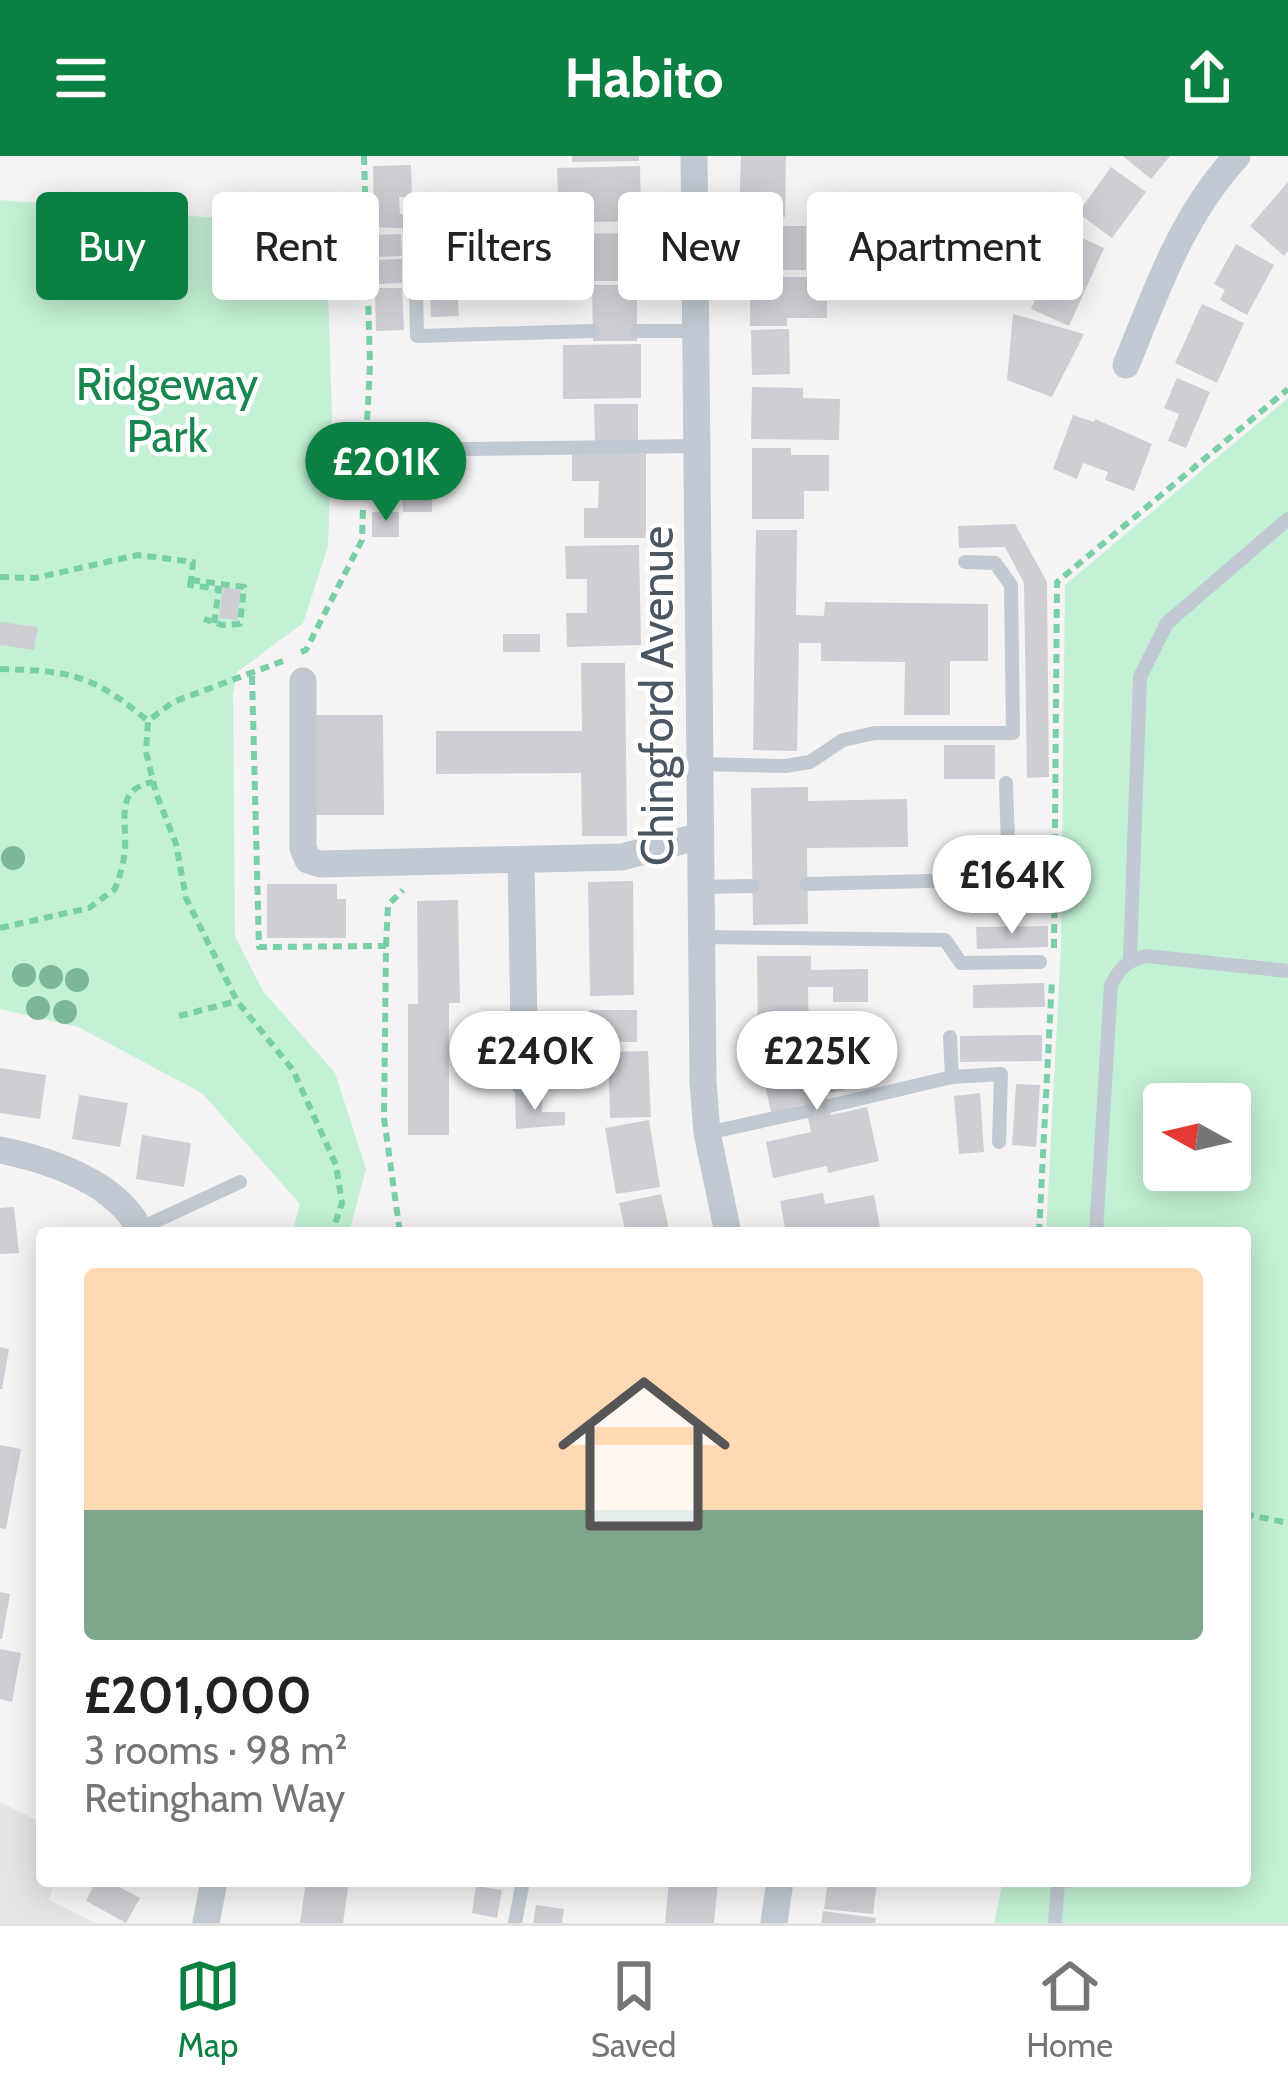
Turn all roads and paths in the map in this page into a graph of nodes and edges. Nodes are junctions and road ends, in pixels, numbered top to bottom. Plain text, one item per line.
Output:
1 (364, 156) edge
2 (694, 156) edge
3 (1237, 156) edge
4 (416, 300) edge
5 (592, 331) dead end
6 (637, 331) dead end
7 (696, 331) junction
8 (1126, 365) dead end
9 (1288, 389) edge
10 (698, 446) junction
11 (366, 453) dead end
12 (364, 496) dead end
13 (385, 505) dead end
14 (1288, 519) edge
15 (965, 562) dead end
16 (0, 577) edge
17 (191, 580) junction
18 (204, 619) dead end
19 (214, 623) junction
20 (0, 669) edge
21 (252, 676) junction
22 (303, 681) dead end
23 (148, 721) junction
24 (700, 764) junction
25 (153, 782) junction
26 (1006, 783) dead end
27 (700, 836) junction
28 (521, 860) junction
29 (807, 884) dead end
30 (753, 886) dead end
31 (701, 887) junction
32 (404, 890) dead end
33 (0, 928) edge
34 (701, 937) junction
35 (386, 946) junction
36 (1130, 960) junction
37 (1040, 962) dead end
38 (1288, 971) edge
39 (237, 1001) junction
40 (179, 1016) dead end
41 (950, 1037) dead end
42 (952, 1077) junction
43 (525, 1084) dead end
44 (829, 1106) dead end
45 (807, 1112) dead end
46 (707, 1133) junction
47 (999, 1142) dead end
48 (0, 1150) edge
49 (240, 1182) dead end
50 (137, 1227) edge
51 (149, 1227) edge
52 (334, 1227) edge
53 (399, 1227) edge
54 (727, 1227) edge
55 (1039, 1227) edge
56 (1096, 1227) edge
57 (1251, 1515) edge
58 (1288, 1523) edge
59 (213, 1887) edge
60 (522, 1887) edge
61 (779, 1887) edge
62 (1058, 1887) edge
63 (206, 1923) edge
64 (515, 1923) edge
65 (774, 1923) edge
66 (1055, 1923) edge

1 - 11 path
2 - 7 street, Chingford Avenue
3 - 8 street
4 - 5 lane
6 - 7 lane
7 - 10 street, Chingford Avenue
9 - 55 path
10 - 13 lane
10 - 24 street, Chingford Avenue
12 - 21 path
14 - 36 lane
15 - 24 lane
16 - 17 path
17 - 19 path
17 - 19 path
18 - 19 path
20 - 23 path
21 - 23 path
21 - 35 path
22 - 28 street
23 - 25 path
24 - 27 street, Chingford Avenue
25 - 33 path
25 - 39 path
26 - 29 lane
27 - 28 street
27 - 31 street, Chingford Avenue
28 - 43 street
30 - 31 lane
31 - 34 street, Chingford Avenue
32 - 35 path
34 - 37 lane
34 - 46 street, Chingford Avenue
35 - 53 path
36 - 38 lane
36 - 56 lane
39 - 40 path
39 - 52 path
41 - 42 lane
42 - 44 lane
42 - 47 lane
45 - 46 lane
46 - 54 street, Chingford Avenue
48 - 50 street
49 - 51 lane
57 - 58 path
59 - 63 street
60 - 64 lane
61 - 65 street
62 - 66 lane

